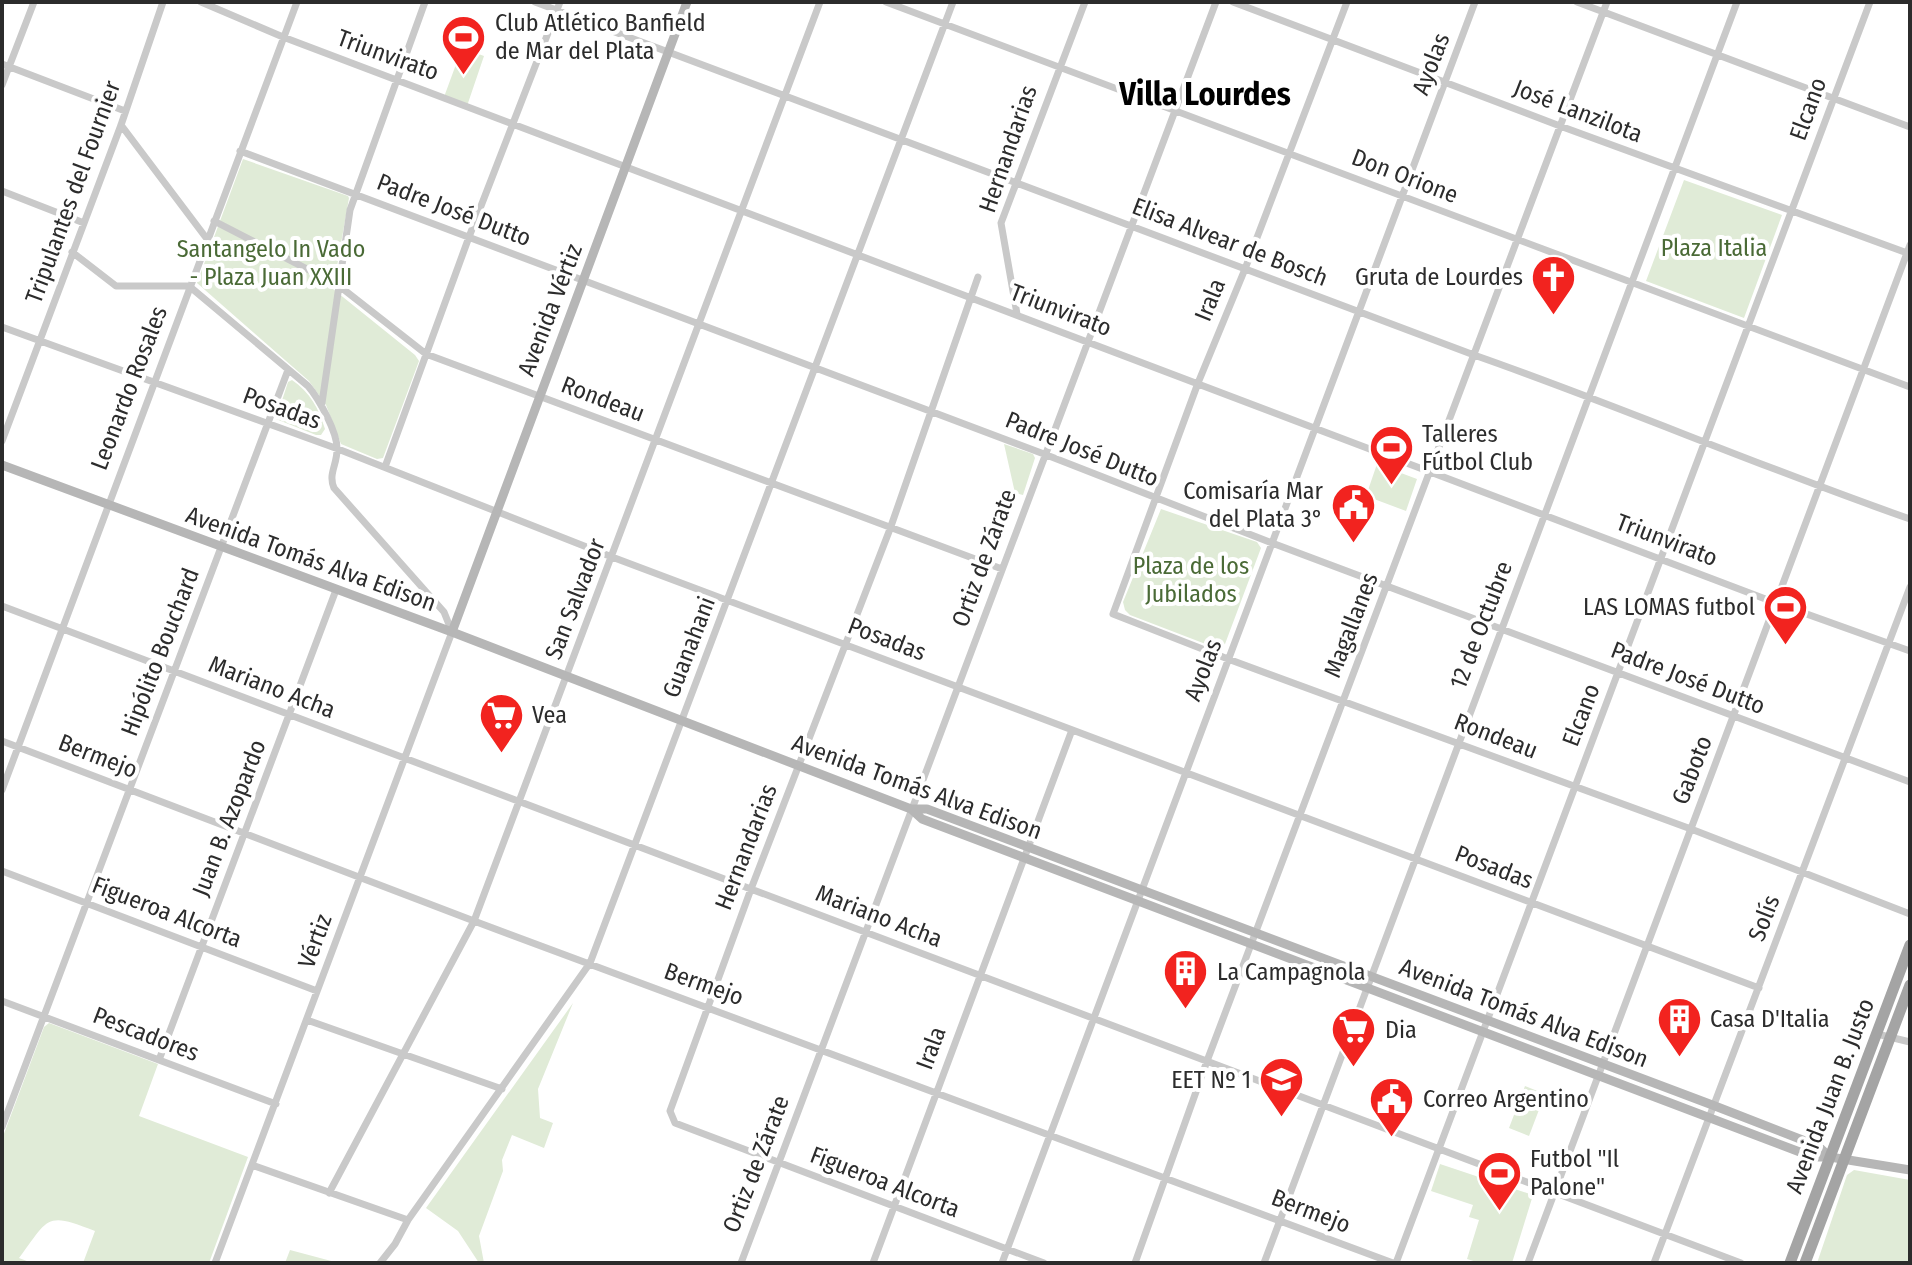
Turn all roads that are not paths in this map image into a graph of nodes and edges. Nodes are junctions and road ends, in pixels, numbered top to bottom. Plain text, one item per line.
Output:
1 (34, 2) edge
2 (163, 2) edge
3 (201, 2) edge
4 (297, 2) edge
5 (425, 2) edge
6 (535, 2) edge
7 (687, 2) edge
8 (820, 2) edge
9 (886, 2) edge
10 (953, 2) edge
11 (1085, 2) edge
12 (1216, 2) edge
13 (1233, 2) edge
14 (1347, 2) edge
15 (1475, 2) edge
16 (1577, 2) edge
17 (1607, 2) edge
18 (1737, 2) edge
19 (1870, 2) edge
20 (558, 6) edge
21 (1603, 12) junction
22 (945, 24) junction
23 (283, 37) junction
24 (1333, 40) junction
25 (668, 52) junction
26 (1717, 54) junction
27 (5, 66) edge
28 (1059, 67) junction
29 (396, 79) junction
30 (1445, 82) junction
31 (2, 85) edge
32 (785, 97) junction
33 (1832, 97) junction
34 (1174, 110) junction
35 (125, 111) junction
36 (515, 124) junction
37 (121, 125) junction
38 (1560, 126) junction
39 (1910, 127) edge
40 (901, 141) junction
41 (240, 151) junction
42 (1289, 154) junction
43 (625, 166) junction
44 (1675, 168) junction
45 (1016, 183) junction
46 (2, 191) edge
47 (355, 194) junction
48 (1402, 196) junction
49 (742, 210) junction
50 (1792, 211) junction
51 (214, 221) junction
52 (84, 223) junction
53 (1131, 226) junction
54 (469, 237) junction
55 (207, 239) junction
56 (1517, 240) junction
57 (1909, 251) edge
58 (72, 252) junction
59 (858, 254) junction
60 (1245, 269) junction
61 (978, 277) dead end
62 (582, 280) junction
63 (1632, 281) junction
64 (338, 285) junction
65 (189, 286) junction
66 (971, 297) junction
67 (1359, 312) junction
68 (1017, 314) junction
69 (700, 323) junction
70 (2, 327) edge
71 (1749, 327) junction
72 (39, 341) junction
73 (1088, 341) junction
74 (426, 354) junction
75 (1474, 355) junction
76 (815, 368) junction
77 (288, 370) junction
78 (1864, 370) junction
79 (153, 382) junction
80 (1198, 383) junction
81 (1910, 387) edge
82 (1589, 395) junction
83 (539, 396) junction
84 (322, 405) junction
85 (930, 411) junction
86 (268, 424) junction
87 (1315, 428) junction
88 (2, 441) edge
89 (656, 441) junction
90 (1705, 442) junction
91 (338, 449) junction
92 (1044, 454) junction
93 (2, 465) edge
94 (385, 467) junction
95 (1430, 471) junction
96 (772, 483) junction
97 (1819, 488) junction
98 (1156, 499) junction
99 (107, 504) junction
100 (498, 512) junction
101 (1544, 514) junction
102 (1910, 519) edge
103 (890, 529) junction
104 (1272, 543) junction
105 (221, 547) junction
106 (612, 557) junction
107 (1661, 558) junction
108 (1002, 569) junction
109 (1387, 586) junction
110 (1910, 587) edge
111 (336, 590) junction
112 (728, 600) junction
113 (1776, 603) junction
114 (2, 606) edge
115 (1113, 614) joint
116 (1501, 628) junction
117 (62, 629) junction
118 (452, 632) junction
119 (1889, 643) junction
120 (845, 644) junction
121 (1910, 651) edge
122 (1228, 659) junction
123 (174, 672) junction
124 (1618, 673) junction
125 (567, 677) junction
126 (958, 687) junction
127 (1344, 700) junction
128 (289, 715) junction
129 (1733, 716) junction
130 (682, 721) junction
131 (1072, 730) junction
132 (2, 741) edge
133 (1458, 743) junction
134 (18, 747) junction
135 (1845, 758) junction
136 (403, 759) junction
137 (799, 766) junction
138 (1185, 773) junction
139 (1910, 782) edge
140 (1575, 787) junction
141 (130, 789) junction
142 (2, 790) edge
143 (520, 802) junction
144 (911, 809) junction
145 (1300, 816) junction
146 (1691, 829) junction
147 (245, 832) junction
148 (635, 845) junction
149 (1027, 847) junction
150 (1023, 857) junction
151 (1415, 859) junction
152 (2, 871) edge
153 (1802, 874) junction
154 (360, 876) junction
155 (751, 889) junction
156 (1141, 890) junction
157 (1137, 901) junction
158 (87, 903) junction
159 (1532, 903) junction
160 (1910, 914) edge
161 (474, 921) junction
162 (865, 932) junction
163 (1256, 933) junction
164 (1251, 944) junction
165 (1910, 945) edge
166 (1647, 946) junction
167 (202, 947) junction
168 (590, 963) junction
169 (980, 975) junction
170 (1371, 977) junction
171 (1910, 985) edge
172 (1367, 987) junction
173 (1759, 988) junction
174 (317, 991) junction
175 (2, 1001) edge
176 (708, 1006) junction
177 (44, 1017) junction
178 (1093, 1018) junction
179 (307, 1020) junction
180 (1488, 1021) junction
181 (1484, 1032) junction
182 (1877, 1034) junction
183 (1890, 1039) junction
184 (1910, 1042) edge
185 (821, 1049) junction
186 (404, 1055) junction
187 (159, 1060) junction
188 (1207, 1061) junction
189 (1602, 1064) junction
190 (1598, 1075) junction
191 (502, 1089) junction
192 (937, 1092) junction
193 (276, 1104) junction
194 (1323, 1105) junction
195 (1715, 1106) junction
196 (671, 1116) joint
197 (1711, 1117) junction
198 (2, 1127) edge
199 (1050, 1135) junction
200 (1440, 1149) junction
201 (1830, 1157) junction
202 (1845, 1159) junction
203 (778, 1163) junction
204 (252, 1165) junction
205 (1910, 1170) edge
206 (1166, 1178) junction
207 (1554, 1192) junction
208 (329, 1193) junction
209 (894, 1207) junction
210 (408, 1220) junction
211 (1280, 1221) junction
212 (1665, 1234) junction
213 (1007, 1249) junction
214 (215, 1263) edge
215 (380, 1263) edge
216 (741, 1263) edge
217 (873, 1263) edge
218 (1002, 1263) edge
219 (1044, 1263) edge
220 (1135, 1263) edge
221 (1264, 1263) edge
222 (1395, 1263) edge
223 (1528, 1263) edge
224 (1654, 1263) edge
225 (1741, 1263) edge
226 (1790, 1263) edge
227 (1805, 1263) edge

1 - 27 street
2 - 35 street, Tripulantes del Fournier
3 - 23 street, Triunvirato
4 - 23 street, Leonardo Rosales
5 - 29 street
6 - 20 street, Elisa Alvear de Bosch
7 - 25 main road, Avenida Vértiz
8 - 32 street, San Salvador
9 - 22 street, Don Orione
10 - 22 street, Guanahani
11 - 28 street, Hernandarias
12 - 34 street, Ortiz de Zárate
13 - 24 street, José Lanzilota
14 - 24 street, Irala
15 - 30 street, Ayolas
16 - 21 street
17 - 21 street, Magallanes
18 - 26 street, 12 de Octubre
19 - 33 street, Elcano
20 - 25 street, Elisa Alvear de Bosch
20 - 36 street
21 - 26 street
21 - 38 street, Magallanes
22 - 28 street, Don Orione
22 - 40 street, Guanahani
23 - 29 street, Triunvirato
23 - 41 street, Leonardo Rosales
24 - 30 street, José Lanzilota
24 - 42 street, Irala
25 - 32 street, Elisa Alvear de Bosch
25 - 43 main road, Avenida Vértiz
26 - 33 street
26 - 44 street, 12 de Octubre
27 - 31 street
27 - 35 street
28 - 34 street, Don Orione
28 - 45 street, Hernandarias
29 - 36 street, Triunvirato
29 - 47 street
30 - 38 street, José Lanzilota
30 - 48 street, Ayolas
32 - 40 street, Elisa Alvear de Bosch
32 - 49 street, San Salvador
33 - 39 street
33 - 50 street, Elcano
34 - 42 street, Don Orione
34 - 53 street, Ortiz de Zárate
35 - 37 street, Tripulantes del Fournier
36 - 43 street, Triunvirato
36 - 54 street
37 - 52 street, Tripulantes del Fournier
37 - 55 street
38 - 44 street, José Lanzilota
38 - 56 street, Magallanes
40 - 45 street, Elisa Alvear de Bosch
40 - 59 street, Guanahani
41 - 47 street, Padre José Dutto
41 - 51 street, Leonardo Rosales
42 - 48 street, Don Orione
42 - 60 street, Irala
43 - 49 street, Triunvirato
43 - 62 main road, Avenida Vértiz
44 - 50 street, José Lanzilota
44 - 63 street, 12 de Octubre
45 - 53 street, Elisa Alvear de Bosch
45 - 68 street, Hernandarias
46 - 52 street
47 - 54 street, Padre José Dutto
47 - 64 street
48 - 56 street, Don Orione
48 - 67 street, Ayolas
49 - 59 street, Triunvirato
49 - 69 street, San Salvador
50 - 57 street, José Lanzilota
50 - 71 street, Elcano
51 - 55 street, Leonardo Rosales
51 - 64 street, Rondeau
52 - 58 street, Tripulantes del Fournier
53 - 60 street, Elisa Alvear de Bosch
53 - 73 street, Ortiz de Zárate
54 - 62 street, Padre José Dutto
54 - 74 street
55 - 65 street, Leonardo Rosales
56 - 63 street, Don Orione
56 - 75 street, Magallanes
57 - 78 street, Gaboto
58 - 65 street
58 - 72 street, Tripulantes del Fournier
59 - 66 street, Triunvirato
59 - 76 street, Guanahani
60 - 67 street, Elisa Alvear de Bosch
60 - 80 street, Irala
61 - 66 street, Hernandarias
62 - 69 street, Padre José Dutto
62 - 83 main road, Avenida Vértiz
63 - 71 street, Don Orione
63 - 82 street, 12 de Octubre
64 - 74 street, Rondeau
64 - 84 street
65 - 77 street
65 - 79 street, Leonardo Rosales
66 - 68 street, Triunvirato
66 - 85 street, Hernandarias
67 - 75 street, Elisa Alvear de Bosch
67 - 87 street, Ayolas
68 - 73 street, Triunvirato
69 - 76 street, Padre José Dutto
69 - 89 street, San Salvador
70 - 72 street, Posadas
71 - 78 street, Don Orione
71 - 90 street, Elcano
72 - 79 street, Posadas
72 - 88 street, Tripulantes del Fournier
73 - 80 street, Triunvirato
73 - 92 street, Ortiz de Zárate
74 - 83 street, Rondeau
74 - 94 street
75 - 82 street, Elisa Alvear de Bosch
75 - 95 street, Magallanes
76 - 85 street, Padre José Dutto
76 - 96 street, Guanahani
77 - 84 street
77 - 86 street, Hipólito Bouchard
78 - 81 street, Don Orione
78 - 97 street, Gaboto
79 - 86 street, Posadas
79 - 99 street, Leonardo Rosales
80 - 87 street, Triunvirato
80 - 98 street, Irala
82 - 90 street, Elisa Alvear de Bosch
82 - 101 street, 12 de Octubre
83 - 89 street, Rondeau
83 - 100 main road, Avenida Vértiz
84 - 91 street
85 - 92 street, Padre José Dutto
85 - 103 street, Hernandarias
86 - 91 street, Posadas
86 - 105 street, Hipólito Bouchard
87 - 95 street, Triunvirato
87 - 104 street, Ayolas
89 - 96 street, Rondeau
89 - 106 street, San Salvador
90 - 97 street, Elisa Alvear de Bosch
90 - 107 street, Elcano
91 - 94 street, Posadas
91 - 118 street
92 - 98 street, Padre José Dutto
92 - 108 street, Ortiz de Zárate
93 - 99 main road, Avenida Tomás Alva Edison
94 - 100 street, Posadas
95 - 101 street, Triunvirato
95 - 109 street, Magallanes
96 - 103 street, Rondeau
96 - 112 street, Guanahani
97 - 102 street, Elisa Alvear de Bosch
97 - 113 street, Gaboto
98 - 104 street, Padre José Dutto
98 - 115 street, Irala
99 - 105 main road, Avenida Tomás Alva Edison
99 - 117 street, Leonardo Rosales
100 - 106 street, Posadas
100 - 118 main road, Avenida Vértiz
101 - 107 street, Triunvirato
101 - 116 street, 12 de Octubre
103 - 108 street, Rondeau
103 - 120 street, Hernandarias
104 - 109 street, Padre José Dutto
104 - 122 street, Ayolas
105 - 111 main road, Avenida Tomás Alva Edison
105 - 123 street, Hipólito Bouchard
106 - 112 street, Posadas
106 - 125 street, San Salvador
107 - 113 street, Triunvirato
107 - 124 street, Elcano
108 - 126 street, Ortiz de Zárate
109 - 116 street, Padre José Dutto
109 - 127 street, Magallanes
110 - 119 street, Solís
111 - 118 main road, Avenida Tomás Alva Edison
111 - 128 street, Juan B. Azopardo
112 - 120 street, Posadas
112 - 130 street, Guanahani
113 - 119 street, Triunvirato
113 - 129 street, Gaboto
114 - 117 street, Mariano Acha
115 - 122 street, Rondeau
116 - 124 street, Padre José Dutto
116 - 133 street, 12 de Octubre
117 - 123 street, Mariano Acha
117 - 134 street, Leonardo Rosales
118 - 125 main road, Avenida Tomás Alva Edison
118 - 136 street, Vértiz
119 - 121 street, Triunvirato
119 - 135 street, Solís
120 - 126 street, Posadas
120 - 137 street, Hernandarias
122 - 127 street, Rondeau
122 - 138 street, Ayolas
123 - 128 street, Mariano Acha
123 - 141 street, Hipólito Bouchard
124 - 129 street, Padre José Dutto
124 - 140 street, Elcano
125 - 130 main road, Avenida Tomás Alva Edison
125 - 143 street, San Salvador
126 - 131 street, Posadas
126 - 144 street, Ortiz de Zárate
127 - 133 street, Rondeau
127 - 145 street, Magallanes
128 - 136 street, Mariano Acha
128 - 147 street, Juan B. Azopardo
129 - 135 street, Padre José Dutto
129 - 146 street, Gaboto
130 - 137 main road, Avenida Tomás Alva Edison
130 - 148 street, Guanahani
131 - 138 street, Posadas
131 - 149 street, Irala
132 - 134 street, Bermejo
133 - 140 street, Rondeau
133 - 151 street, 12 de Octubre
134 - 141 street, Bermejo
134 - 142 street, Leonardo Rosales
135 - 139 street, Padre José Dutto
135 - 153 street, Solís
136 - 143 street, Mariano Acha
136 - 154 street, Vértiz
137 - 144 main road, Avenida Tomás Alva Edison
137 - 155 street, Hernandarias
138 - 145 street, Posadas
138 - 156 street, Ayolas
140 - 146 street, Rondeau
140 - 159 street, Elcano
141 - 147 street, Bermejo
141 - 158 street, Hipólito Bouchard
143 - 148 street, Mariano Acha
143 - 161 street, San Salvador
144 - 149 main road, Avenida Tomás Alva Edison
144 - 150 main road, Avenida Tomás Alva Edison
144 - 162 street, Ortiz de Zárate
145 - 151 street, Posadas
145 - 163 street, Magallanes
146 - 153 street, Rondeau
146 - 166 street, Gaboto
147 - 154 street, Bermejo
147 - 167 street, Juan B. Azopardo
148 - 155 street, Mariano Acha
148 - 168 street, Guanahani
149 - 150 street, Irala
149 - 156 main road, Avenida Tomás Alva Edison
150 - 157 main road, Avenida Tomás Alva Edison
150 - 169 street, Irala
151 - 159 street, Posadas
151 - 170 street, 12 de Octubre
152 - 158 street, Figueroa Alcorta
153 - 160 street, Rondeau
153 - 173 street, Solís
154 - 161 street, Bermejo
154 - 174 street, Vértiz
155 - 162 street, Mariano Acha
155 - 176 street, Hernandarias
156 - 157 street, Ayolas
156 - 163 main road, Avenida Tomás Alva Edison
157 - 164 main road, Avenida Tomás Alva Edison
157 - 178 street, Ayolas
158 - 167 street, Figueroa Alcorta
158 - 177 street, Hipólito Bouchard
159 - 166 street, Posadas
159 - 180 street, Elcano
161 - 168 street, Bermejo
161 - 186 street, San Salvador
162 - 169 street, Mariano Acha
162 - 185 street, Ortiz de Zárate
163 - 164 street, Magallanes
163 - 170 main road, Avenida Tomás Alva Edison
164 - 172 main road, Avenida Tomás Alva Edison
164 - 188 street, Magallanes
165 - 182 main road, Avenida Juan B. Justo
166 - 173 street, Posadas
166 - 189 street, Gaboto
167 - 174 street, Figueroa Alcorta
167 - 187 street, Juan B. Azopardo
168 - 176 street, Bermejo
168 - 191 street, Guanahani
169 - 178 street, Mariano Acha
169 - 192 street, Irala
170 - 172 street, 12 de Octubre
170 - 180 main road, Avenida Tomás Alva Edison
171 - 183 main road, Avenida Juan B. Justo
172 - 181 main road, Avenida Tomás Alva Edison
172 - 194 street, 12 de Octubre
173 - 195 street, Solís
174 - 179 street, Vértiz
175 - 177 street, Pescadores
176 - 185 street, Bermejo
176 - 196 street, Hernandarias
177 - 187 street, Pescadores
177 - 198 street, Hipólito Bouchard
178 - 188 street, Mariano Acha
178 - 199 street, Ayolas
179 - 186 street
179 - 193 street, Vértiz
180 - 181 street, Elcano
180 - 189 main road, Avenida Tomás Alva Edison
181 - 190 main road, Avenida Tomás Alva Edison
181 - 200 street, Elcano
182 - 183 street
182 - 201 main road, Avenida Juan B. Justo
183 - 184 street
183 - 202 main road, Avenida Juan B. Justo
185 - 192 street, Bermejo
185 - 203 street, Ortiz de Zárate
186 - 191 street
186 - 208 street, San Salvador
187 - 193 street, Pescadores
188 - 194 street, Mariano Acha
188 - 206 street, Magallanes
189 - 190 street, Gaboto
189 - 195 main road, Avenida Tomás Alva Edison
190 - 197 main road, Avenida Tomás Alva Edison
190 - 207 street, Gaboto
191 - 210 street, Guanahani
192 - 199 street, Bermejo
192 - 209 street, Irala
193 - 204 street, Vértiz
194 - 200 street, Mariano Acha
194 - 211 street, 12 de Octubre
195 - 197 street, Solís
195 - 201 main road, Avenida Tomás Alva Edison
196 - 203 street, Figueroa Alcorta
197 - 201 main road, Avenida Tomás Alva Edison
197 - 212 street, Solís
199 - 206 street, Bermejo
199 - 213 street, Ayolas
200 - 207 street, Mariano Acha
200 - 222 street, Elcano
201 - 202 main road
201 - 226 main road, Avenida Juan B. Justo
202 - 205 main road
202 - 227 main road, Avenida Juan B. Justo
203 - 209 street, Figueroa Alcorta
203 - 216 street, Ortiz de Zárate
204 - 208 street
204 - 214 street, Vértiz
206 - 211 street, Bermejo
206 - 220 street, Magallanes
207 - 212 street, Mariano Acha
207 - 223 street, Gaboto
208 - 210 street
209 - 213 street, Figueroa Alcorta
209 - 217 street, Irala
210 - 215 street, Guanahani
211 - 221 street, 12 de Octubre
211 - 222 street, Bermejo
212 - 224 street, Solís
212 - 225 street, Mariano Acha
213 - 218 street, Ayolas
213 - 219 street, Figueroa Alcorta

